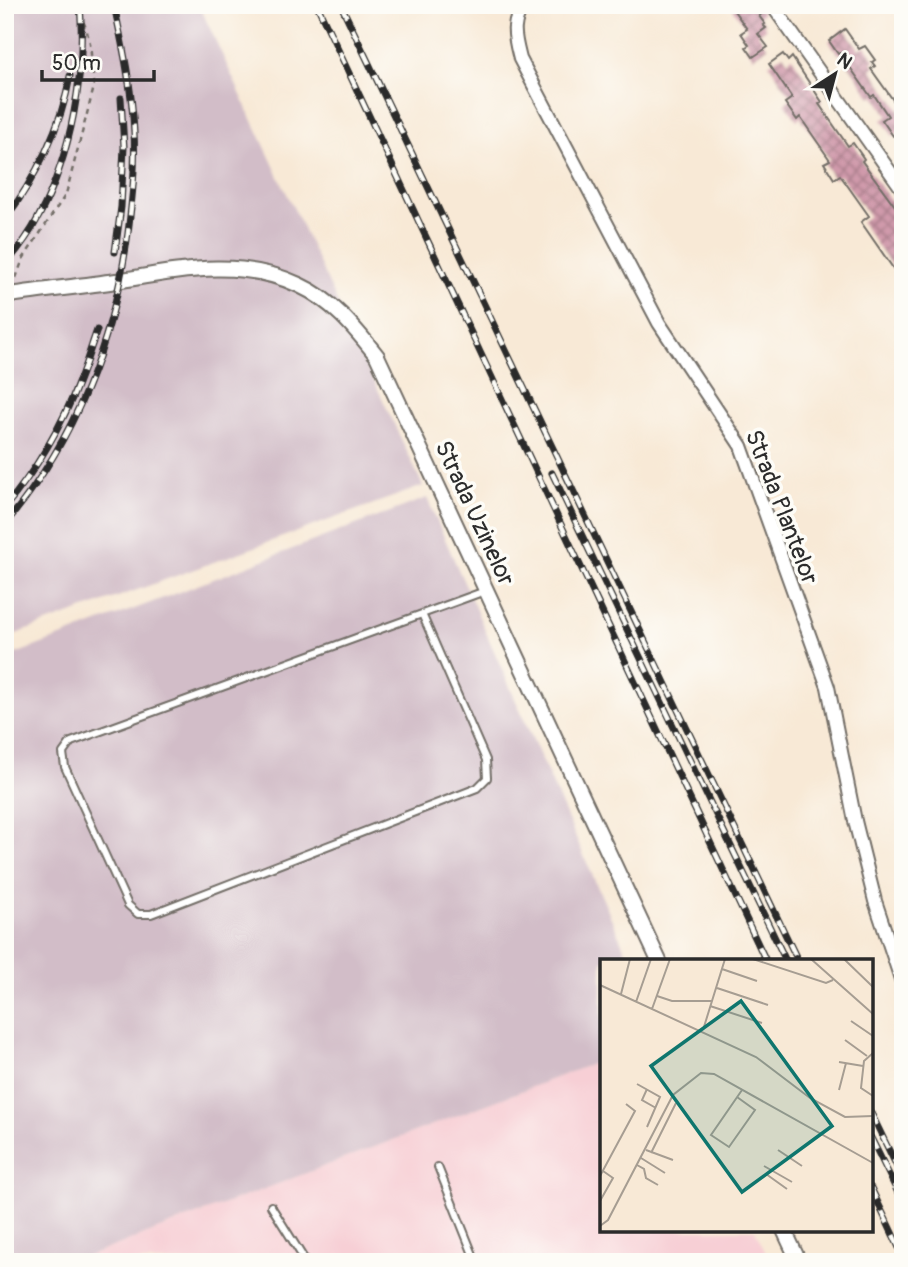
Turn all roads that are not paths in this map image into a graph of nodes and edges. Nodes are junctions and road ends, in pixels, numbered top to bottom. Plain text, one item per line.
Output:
1 (772, 5) edge
2 (519, 8) edge
3 (903, 190) edge
4 (8, 296) edge
5 (486, 591) junction
6 (422, 614) junction
7 (658, 959) edge
8 (903, 985) edge
9 (438, 1167) dead end
10 (271, 1206) dead end
11 (785, 1232) edge
12 (306, 1262) edge
13 (476, 1262) edge
14 (799, 1262) edge

1 - 3 street
2 - 8 street, Strada Plantelor
4 - 5 street, Strada Uzinelor
5 - 6 lane
5 - 7 street, Strada Uzinelor
6 - 6 lane
9 - 13 lane
10 - 12 lane
11 - 14 street

